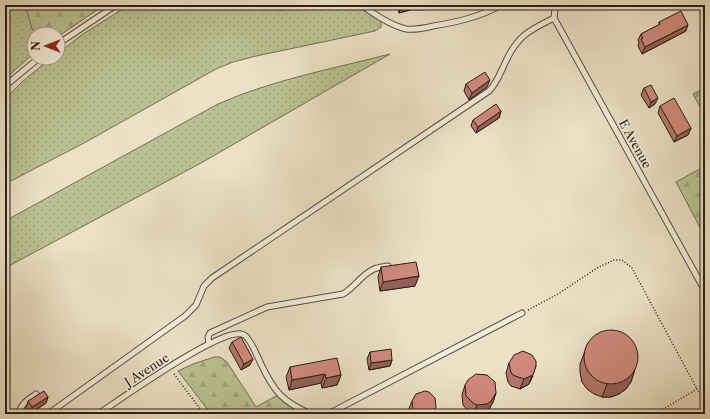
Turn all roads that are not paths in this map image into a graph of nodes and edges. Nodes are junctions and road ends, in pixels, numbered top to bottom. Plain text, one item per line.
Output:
1 (116, 5) edge
2 (362, 5) edge
3 (501, 5) edge
4 (554, 5) edge
5 (554, 18) junction
6 (66, 39) edge
7 (29, 66) edge
8 (5, 86) edge
9 (394, 265) edge
10 (705, 290) edge
11 (522, 313) road end
12 (209, 344) junction
13 (36, 394) edge
14 (19, 414) edge
15 (48, 414) edge
16 (98, 414) edge
17 (311, 414) edge
18 (328, 414) edge

1 - 6 lane
2 - 3 lane
4 - 5 lane, E Avenue
5 - 10 lane, E Avenue
5 - 15 lane
7 - 8 lane
9 - 12 lane
11 - 18 lane
12 - 16 lane, J Avenue
12 - 17 lane, J Avenue
13 - 14 lane

